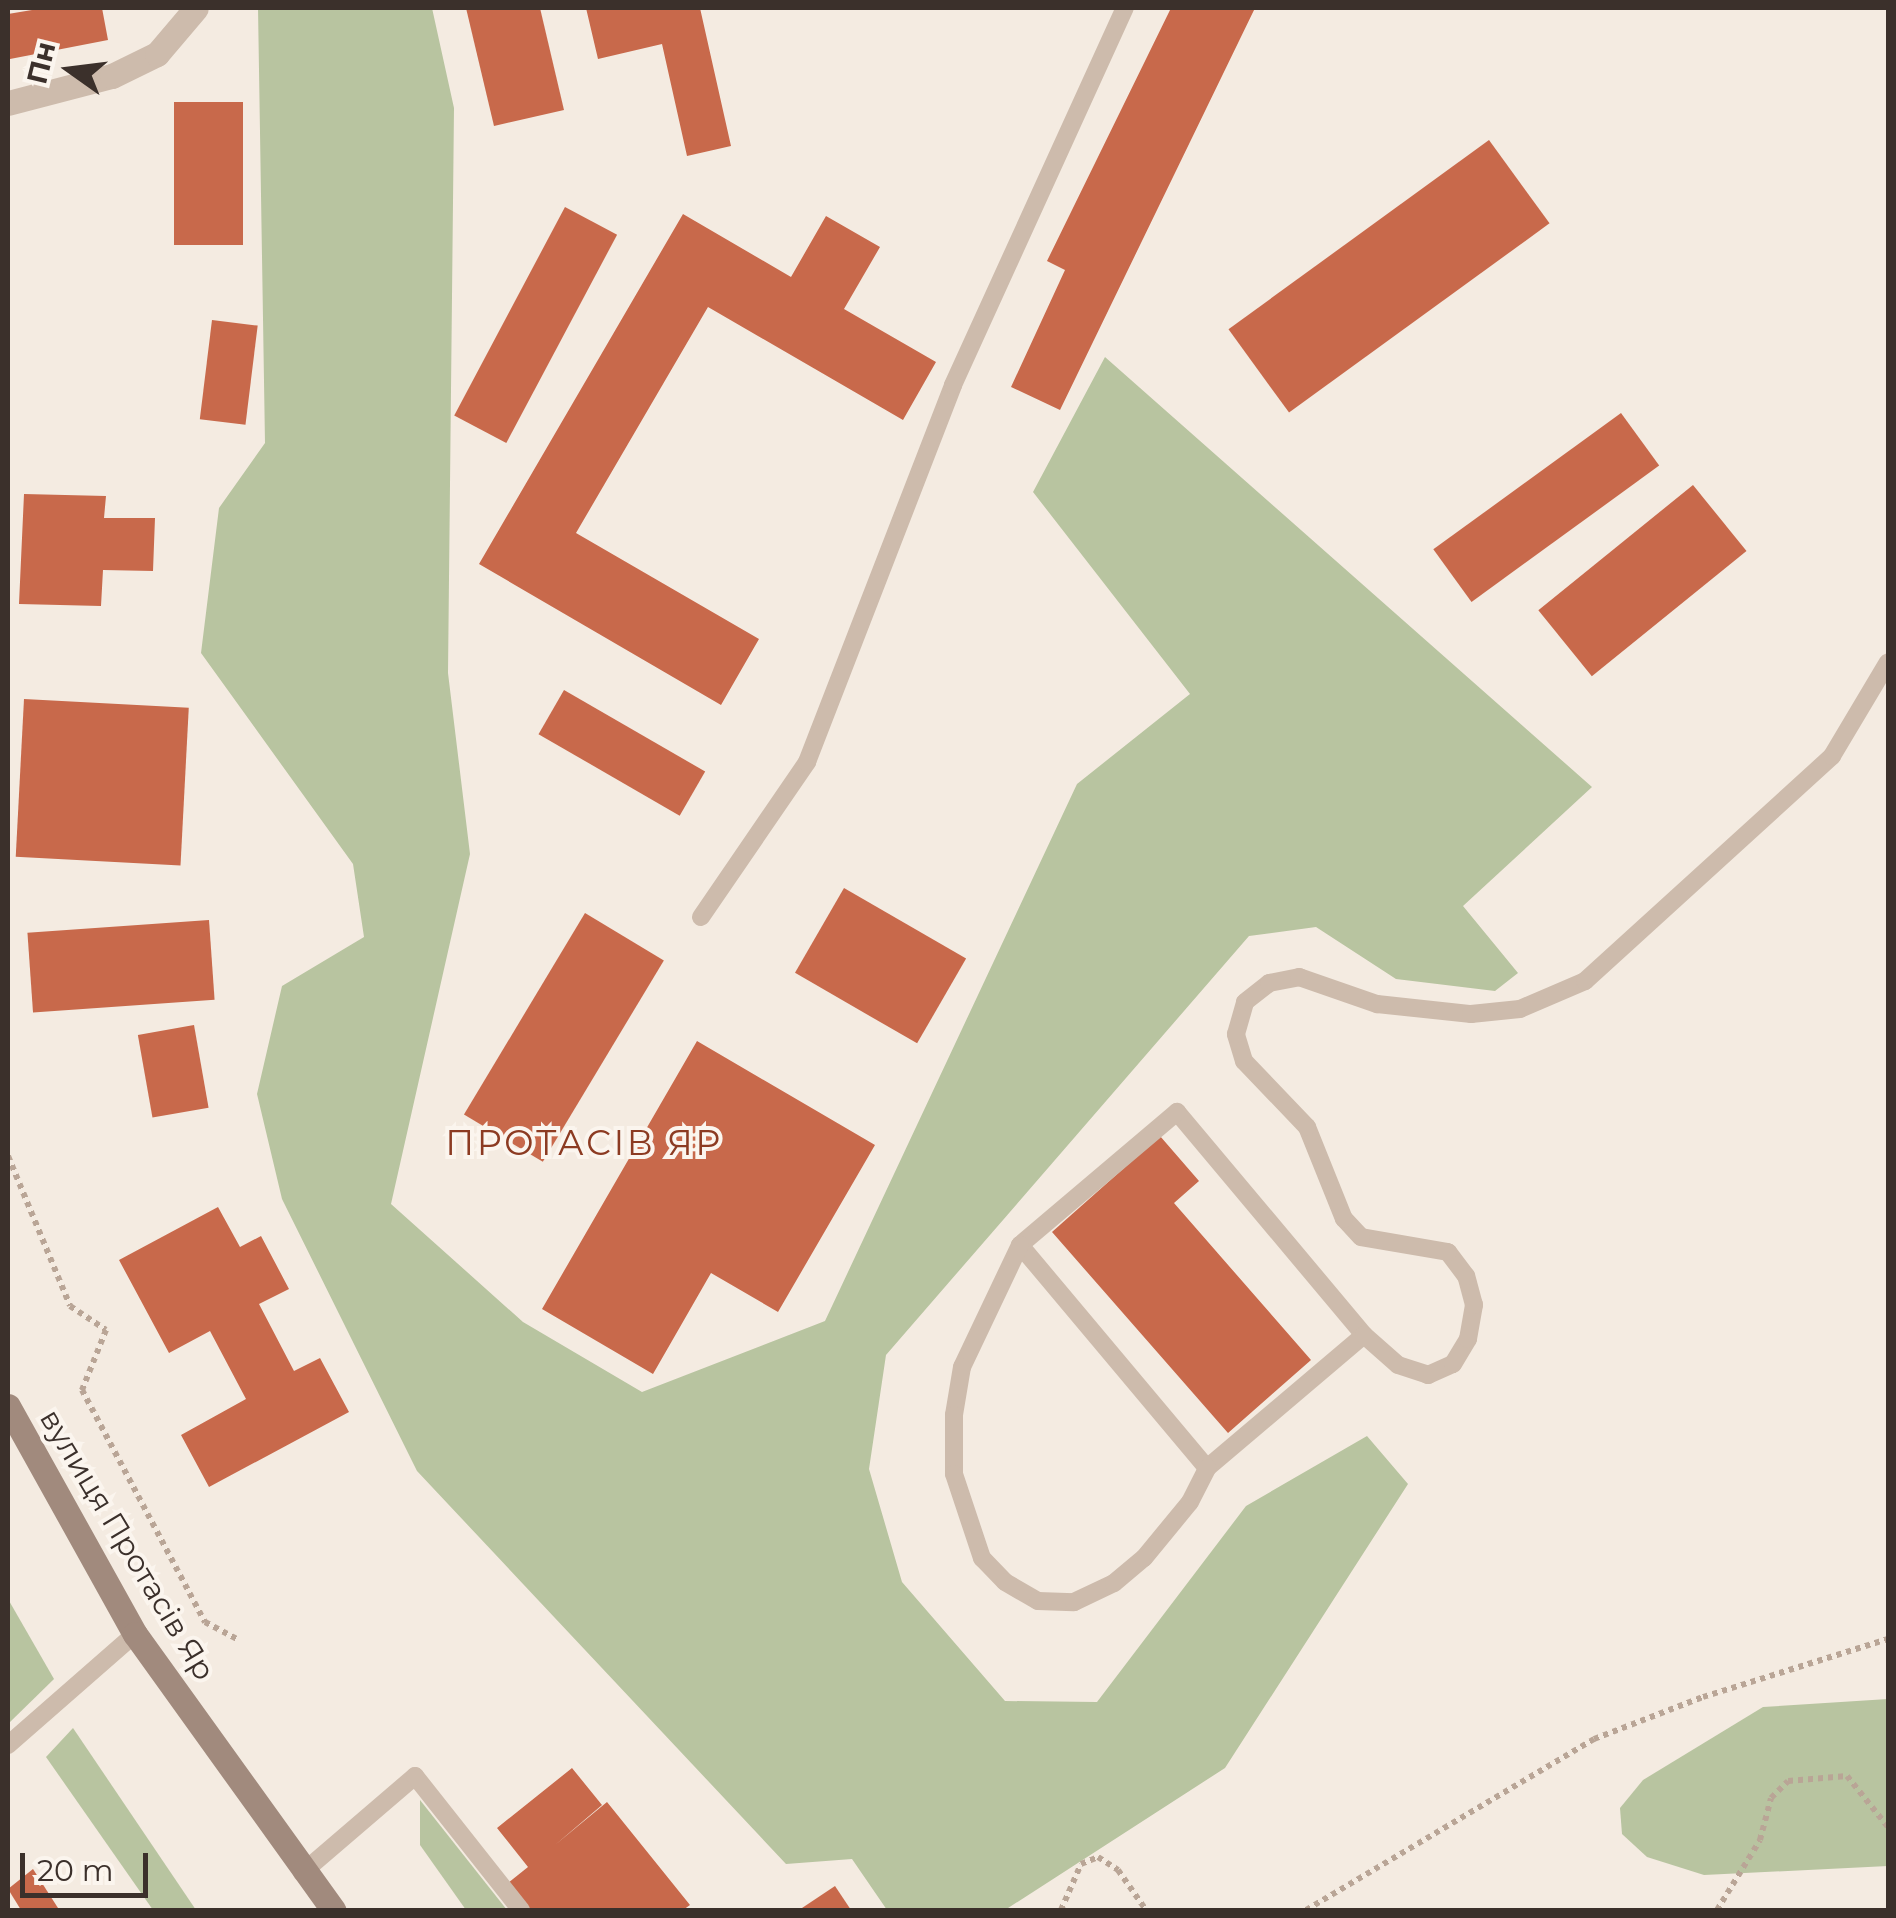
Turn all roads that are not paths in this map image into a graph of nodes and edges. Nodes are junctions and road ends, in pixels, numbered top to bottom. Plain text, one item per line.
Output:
1 (196, 8) edge
2 (1125, 8) edge
3 (8, 104) edge
4 (1888, 662) edge
5 (701, 917) dead end
6 (1020, 1244) junction
7 (1364, 1335) junction
8 (8, 1406) edge
9 (1207, 1468) junction
10 (135, 1634) junction
11 (8, 1744) edge
12 (302, 1873) junction
13 (333, 1910) edge
14 (520, 1910) edge

1 - 3 street
2 - 5 lane
4 - 7 lane
6 - 7 lane
6 - 9 lane
6 - 9 lane
7 - 9 lane
8 - 10 main road, вулиця Протасів Яр
10 - 11 lane
10 - 12 main road, вулиця Протасів Яр
12 - 13 main road, вулиця Протасів Яр
12 - 14 lane

